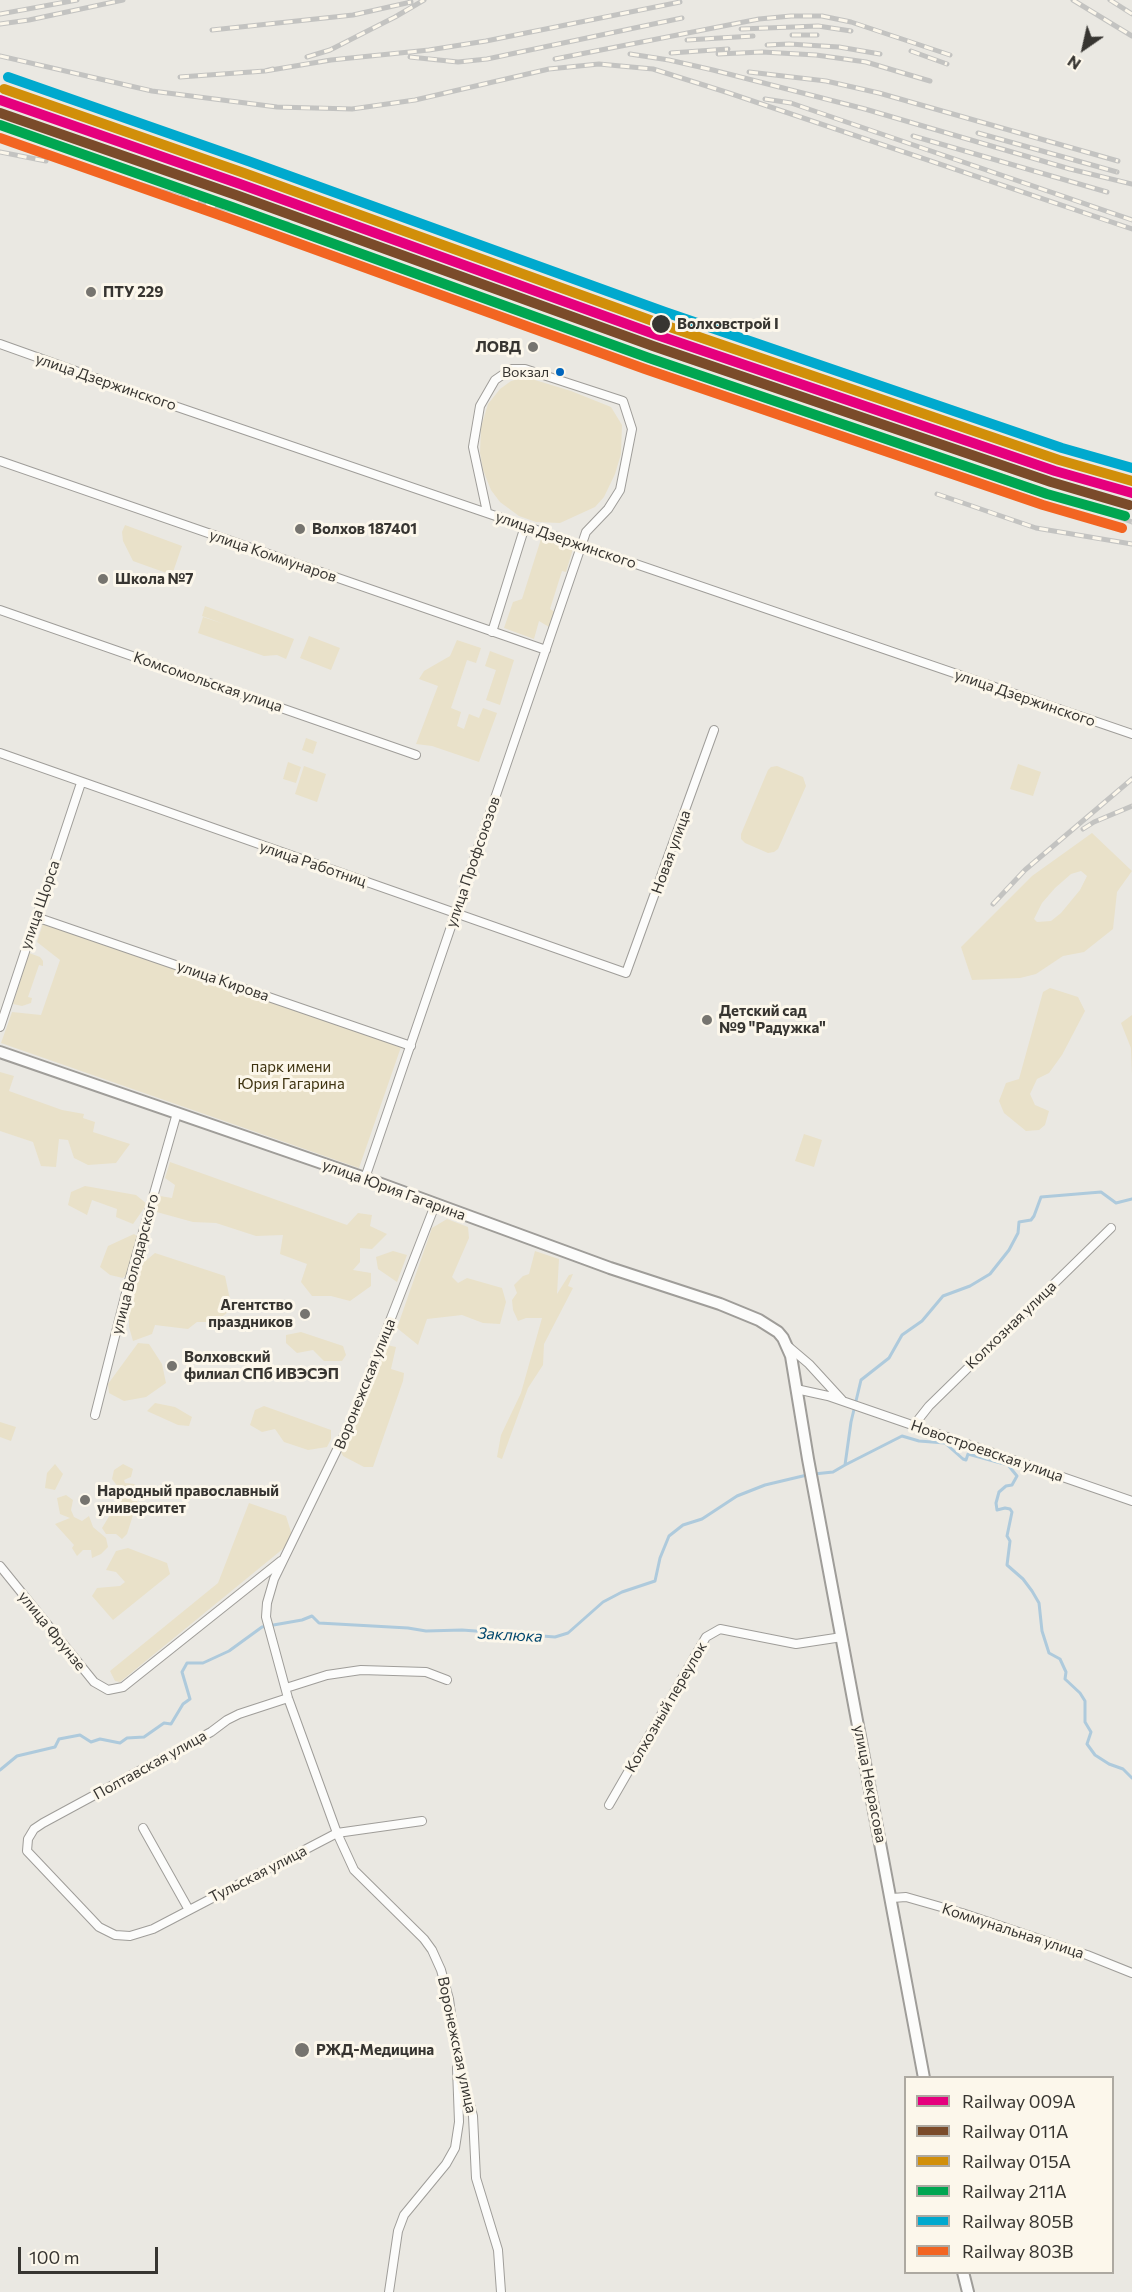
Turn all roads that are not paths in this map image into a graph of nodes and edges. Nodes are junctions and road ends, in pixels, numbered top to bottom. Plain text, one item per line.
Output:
1 (0, 344) edge
2 (0, 461) edge
3 (487, 512) junction
4 (525, 526) junction
5 (581, 546) junction
6 (0, 610) edge
7 (492, 632) junction
8 (546, 650) junction
9 (714, 730) dead end
10 (1132, 734) edge
11 (0, 753) edge
12 (416, 755) dead end
13 (81, 783) junction
14 (456, 914) junction
15 (36, 917) junction
16 (626, 973) joint
17 (0, 1027) edge
18 (411, 1046) junction
19 (0, 1052) edge
20 (177, 1113) junction
21 (365, 1178) junction
22 (435, 1205) junction
23 (1111, 1228) dead end
24 (785, 1342) junction
25 (796, 1389) junction
26 (843, 1401) junction
27 (95, 1415) dead end
28 (914, 1425) junction
29 (1132, 1501) edge
30 (284, 1558) junction
31 (0, 1566) edge
32 (842, 1637) junction
33 (447, 1680) dead end
34 (286, 1688) junction
35 (108, 1690) joint
36 (288, 1698) junction
37 (609, 1805) dead end
38 (422, 1821) dead end
39 (143, 1828) dead end
40 (337, 1833) junction
41 (892, 1898) junction
42 (189, 1910) junction
43 (99, 1928) joint
44 (1132, 1973) edge
45 (456, 2052) junction
46 (924, 2076) edge
47 (964, 2274) edge
48 (389, 2292) edge
49 (501, 2292) edge
50 (968, 2292) edge

1 - 3 street, улица Дзержинского
2 - 7 street, улица Коммунаров
3 - 4 street, улица Дзержинского
3 - 5 street
4 - 5 street, улица Дзержинского
4 - 7 street
5 - 8 street, улица Профсоюзов
5 - 10 street, улица Дзержинского
6 - 12 street, Комсомольская улица
7 - 8 street, улица Коммунаров
8 - 14 street, улица Профсоюзов
9 - 16 street, Новая улица
11 - 13 street, улица Работниц
13 - 14 street, улица Работниц
13 - 15 street, улица Щорса
14 - 16 street, улица Работниц
14 - 18 street, улица Профсоюзов
15 - 17 street, улица Щорса
15 - 18 street, улица Кирова
18 - 21 street, улица Профсоюзов
19 - 20 main road, улица Юрия Гагарина
20 - 21 main road, улица Юрия Гагарина
20 - 27 street, улица Володарского
21 - 22 main road, улица Юрия Гагарина
22 - 24 main road, улица Юрия Гагарина
22 - 30 street, Воронежская улица
23 - 28 street, Колхозная улица
24 - 25 main road
24 - 26 street, Новостроевская улица
25 - 26 street, Новостроевская улица
25 - 32 main road, улица Некрасова
26 - 28 street, Новостроевская улица
28 - 29 street, Новостроевская улица
30 - 34 street, Воронежская улица
30 - 35 street, Воронежская улица
31 - 35 street, улица Фрунзе
32 - 37 street, Колхозный переулок
32 - 41 main road, улица Некрасова
33 - 34 street
34 - 36 street, Воронежская улица
36 - 40 street, Воронежская улица
36 - 43 street, Полтавская улица
38 - 40 street, Тульская улица
39 - 42 street
40 - 42 street, Тульская улица
40 - 45 street, Воронежская улица
41 - 44 street, Коммунальная улица
41 - 46 main road, улица Некрасова
42 - 43 street, Тульская улица
45 - 48 street
45 - 49 street, Воронежская улица
47 - 50 main road

